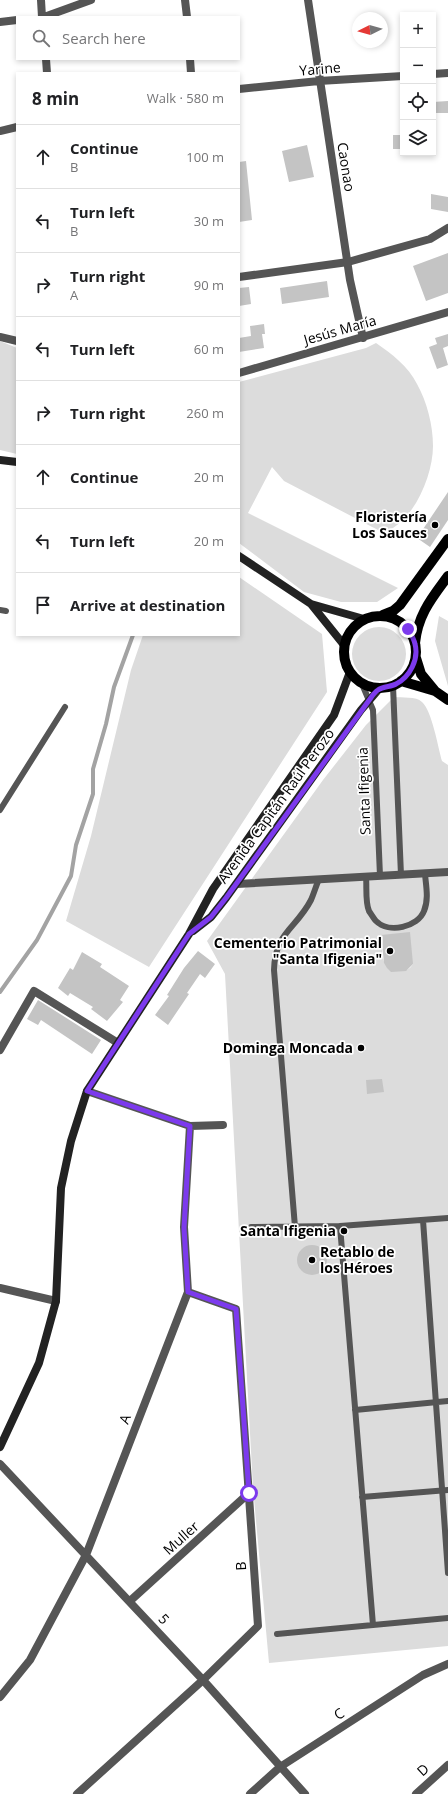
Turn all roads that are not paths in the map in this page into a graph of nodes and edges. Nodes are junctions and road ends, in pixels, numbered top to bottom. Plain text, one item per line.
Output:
1 (41, 0) edge
2 (91, 0) edge
3 (185, 0) edge
4 (308, 0) edge
5 (43, 16) edge
6 (46, 16) edge
7 (187, 16) edge
8 (16, 20) edge
9 (0, 22) edge
10 (46, 60) edge
11 (190, 60) edge
12 (47, 72) edge
13 (191, 72) edge
14 (448, 73) edge
15 (436, 74) edge
16 (400, 76) edge
17 (319, 81) junction
18 (240, 89) edge
19 (16, 128) edge
20 (0, 131) edge
21 (448, 228) edge
22 (348, 262) junction
23 (240, 277) edge
24 (448, 312) edge
25 (0, 337) edge
26 (363, 338) junction
27 (16, 341) edge
28 (240, 373) edge
29 (0, 460) edge
30 (16, 462) edge
31 (448, 539) edge
32 (240, 557) edge
33 (447, 577) edge
34 (311, 604) junction
35 (383, 615) junction
36 (364, 619) junction
37 (415, 643) junction
38 (344, 645) junction
39 (416, 658) junction
40 (350, 672) junction
41 (397, 683) junction
42 (362, 684) junction
43 (379, 689) junction
44 (435, 691) junction
45 (370, 699) junction
46 (448, 700) edge
47 (65, 707) dead end
48 (0, 810) edge
49 (448, 872) edge
50 (425, 874) junction
51 (401, 875) junction
52 (380, 876) junction
53 (366, 877) junction
54 (319, 880) junction
55 (236, 884) junction
56 (213, 889) junction
57 (226, 898) junction
58 (189, 934) junction
59 (118, 1043) junction
60 (0, 1050) edge
61 (87, 1091) junction
62 (223, 1125) dead end
63 (190, 1126) junction
64 (448, 1218) edge
65 (423, 1220) junction
66 (340, 1226) junction
67 (251, 1228) dead end
68 (295, 1228) junction
69 (0, 1288) edge
70 (188, 1292) junction
71 (56, 1301) junction
72 (448, 1401) edge
73 (436, 1402) junction
74 (355, 1410) junction
75 (0, 1447) edge
76 (0, 1464) edge
77 (445, 1491) edge
78 (249, 1493) junction
79 (362, 1497) junction
80 (86, 1554) junction
81 (448, 1573) edge
82 (130, 1601) junction
83 (448, 1618) edge
84 (373, 1625) junction
85 (277, 1634) dead end
86 (448, 1664) edge
87 (203, 1680) junction
88 (0, 1696) edge
89 (448, 1765) edge
90 (280, 1767) junction
91 (77, 1794) edge
92 (250, 1794) edge
93 (305, 1794) edge
94 (416, 1794) edge

1 - 5 street
2 - 6 street
3 - 7 street
4 - 17 street, Caonao
8 - 9 street
10 - 12 street
11 - 13 street
14 - 15 street
16 - 17 street, Yarine
17 - 18 street, Yarine
17 - 22 street, Caonao
19 - 20 street
21 - 22 street
22 - 23 street
22 - 26 street, Caonao
24 - 26 street, Jesús María
25 - 27 street
26 - 28 street, Jesús María
29 - 30 main road
31 - 35 main road
32 - 34 main road
33 - 37 main road
34 - 36 main road
34 - 38 main road
35 - 36 main road
35 - 37 main road
36 - 38 main road
37 - 39 main road
38 - 40 main road
39 - 41 main road
39 - 44 main road
40 - 42 main road
40 - 56 main road, Avenida Capitán Raúl Perozo
41 - 43 main road
41 - 44 main road
41 - 51 lane
42 - 43 main road
42 - 45 lane, Santa Ifigenia
43 - 45 main road, Avenida Capitán Raúl Perozo
44 - 46 main road
45 - 52 lane, Santa Ifigenia
45 - 55 main road, Avenida Capitán Raúl Perozo
47 - 48 lane
49 - 50 street
50 - 51 street
50 - 53 lane
51 - 52 street
52 - 53 street
53 - 54 street
54 - 55 street
54 - 68 lane
55 - 57 main road, Avenida Capitán Raúl Perozo
56 - 57 main road
56 - 58 main road, Avenida Capitán Raúl Perozo
57 - 58 main road, Avenida Capitán Raúl Perozo
58 - 59 main road, Avenida Capitán Raúl Perozo
59 - 60 street
59 - 61 main road, Avenida Capitán Raúl Perozo
61 - 63 street
61 - 71 main road, Avenida Capitán Raúl Perozo
62 - 63 street
63 - 70 street, A
64 - 65 lane
65 - 66 lane
65 - 73 lane
66 - 68 lane
66 - 74 lane
67 - 68 lane
69 - 71 street
70 - 78 street, B
70 - 80 street, A
71 - 75 main road, Avenida Capitán Raúl Perozo
72 - 73 lane
73 - 74 lane
73 - 77 lane
74 - 79 lane
76 - 80 street, 5
77 - 79 lane
77 - 81 lane
78 - 82 street, Muller
78 - 87 street, B
79 - 84 lane
80 - 82 street, 5
80 - 88 street, A
82 - 87 street, 5
83 - 84 lane
84 - 85 lane
86 - 90 street, C
87 - 90 street, 5
87 - 91 street, B
89 - 94 street, D
90 - 92 street, C
90 - 93 street, 5

